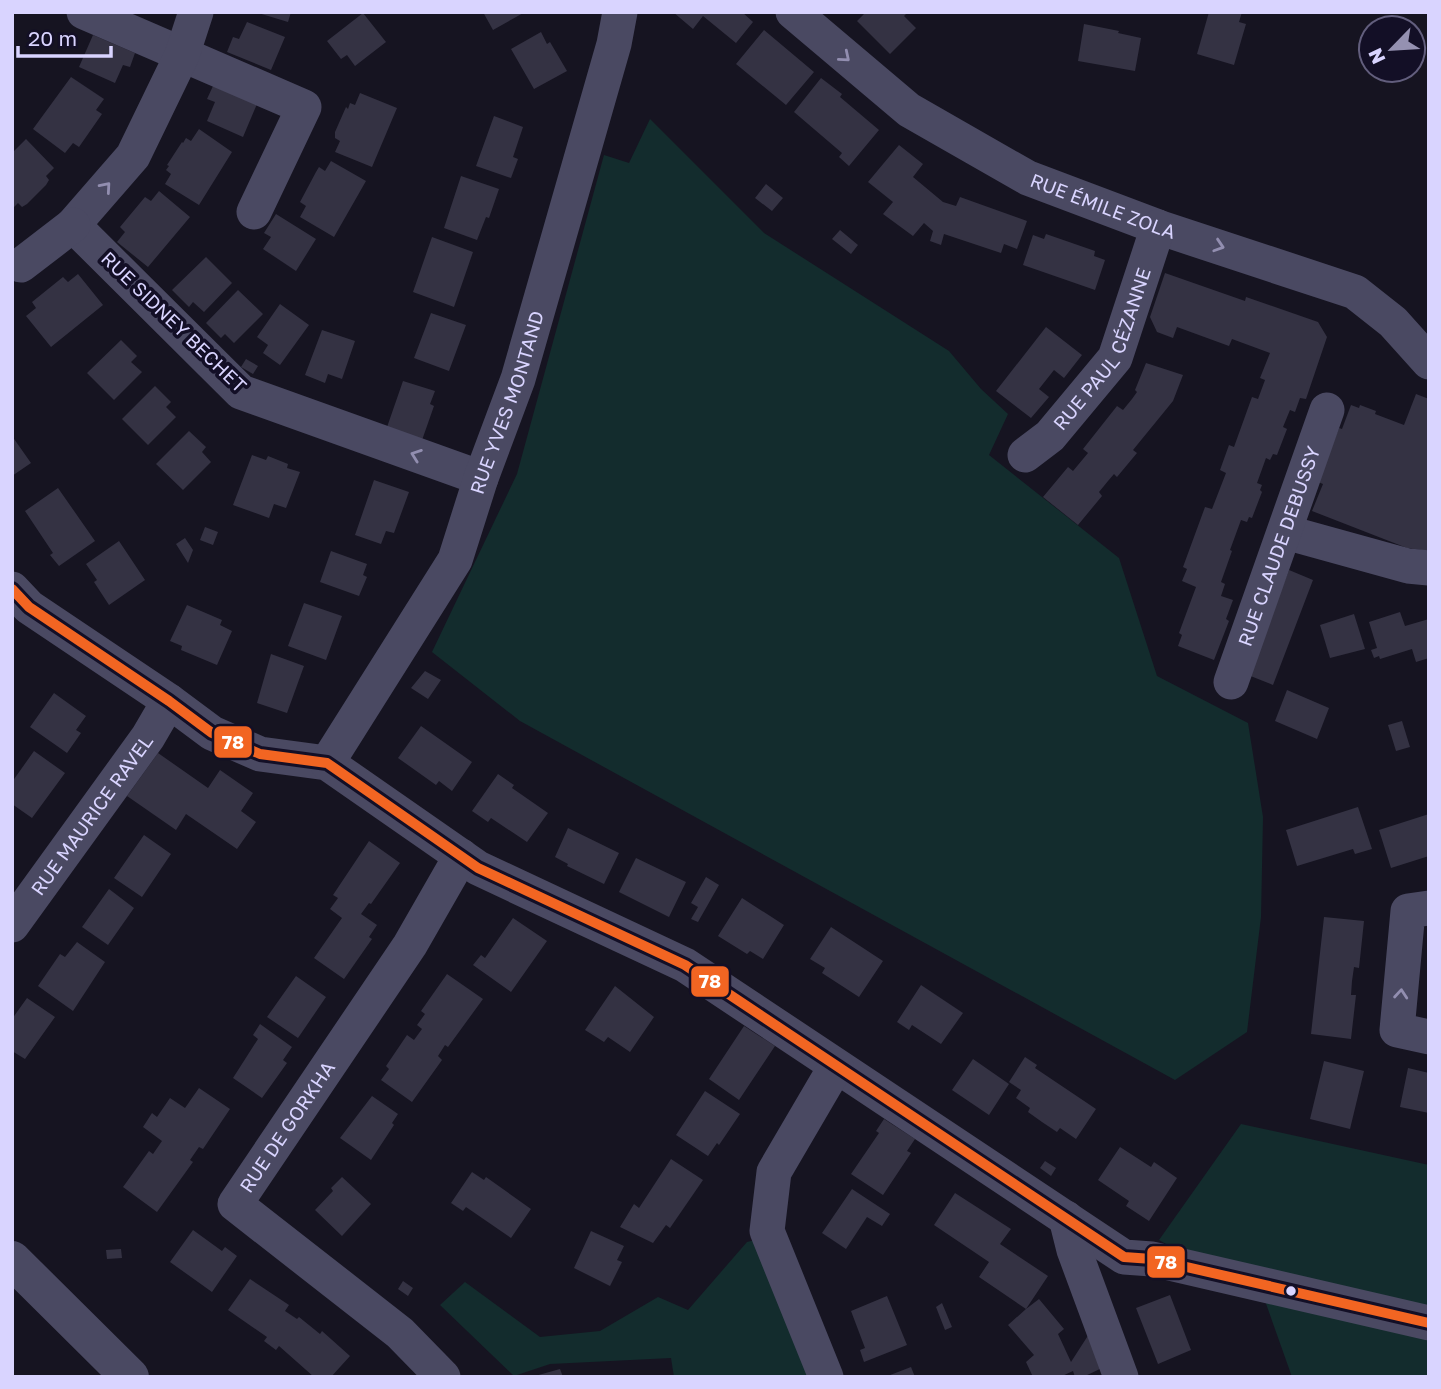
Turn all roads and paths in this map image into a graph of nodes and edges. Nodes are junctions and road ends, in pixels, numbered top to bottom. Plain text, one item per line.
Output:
1 (84, 12) edge
2 (196, 12) edge
3 (620, 12) edge
4 (793, 12) edge
5 (182, 55) junction
6 (254, 212) dead end
7 (74, 225) junction
8 (1158, 227) junction
9 (21, 265) dead end
10 (1429, 362) edge
11 (1327, 410) dead end
12 (1025, 455) dead end
13 (481, 478) junction
14 (1285, 532) junction
15 (1429, 568) edge
16 (12, 589) edge
17 (1231, 682) dead end
18 (169, 701) junction
19 (327, 763) junction
20 (461, 856) junction
21 (1429, 908) edge
22 (12, 925) edge
23 (1429, 1037) edge
24 (836, 1066) junction
25 (1066, 1218) junction
26 (12, 1260) edge
27 (1429, 1323) edge
28 (130, 1377) edge
29 (443, 1377) edge
30 (826, 1377) edge
31 (1121, 1377) edge

1 - 5 street
2 - 5 street
3 - 13 street, RUE YVES MONTAND
4 -> 8 street, RUE ÉMILE ZOLA
5 - 6 street
7 -> 5 street
7 - 9 street
13 -> 7 street, RUE SIDNEY BECHET
8 -> 10 street, RUE ÉMILE ZOLA
8 - 12 street, RUE PAUL CÉZANNE
11 - 14 street, RUE CLAUDE DEBUSSY
13 - 19 street, RUE YVES MONTAND
14 - 15 street
14 - 17 street, RUE CLAUDE DEBUSSY
16 - 18 street
18 - 19 street
18 - 22 street, RUE MAURICE RAVEL
19 - 20 street
20 - 24 street
20 - 29 street, RUE DE GORKHA
23 -> 21 street
24 - 25 street
24 - 30 street
25 - 27 street
25 - 31 street
26 - 28 street

